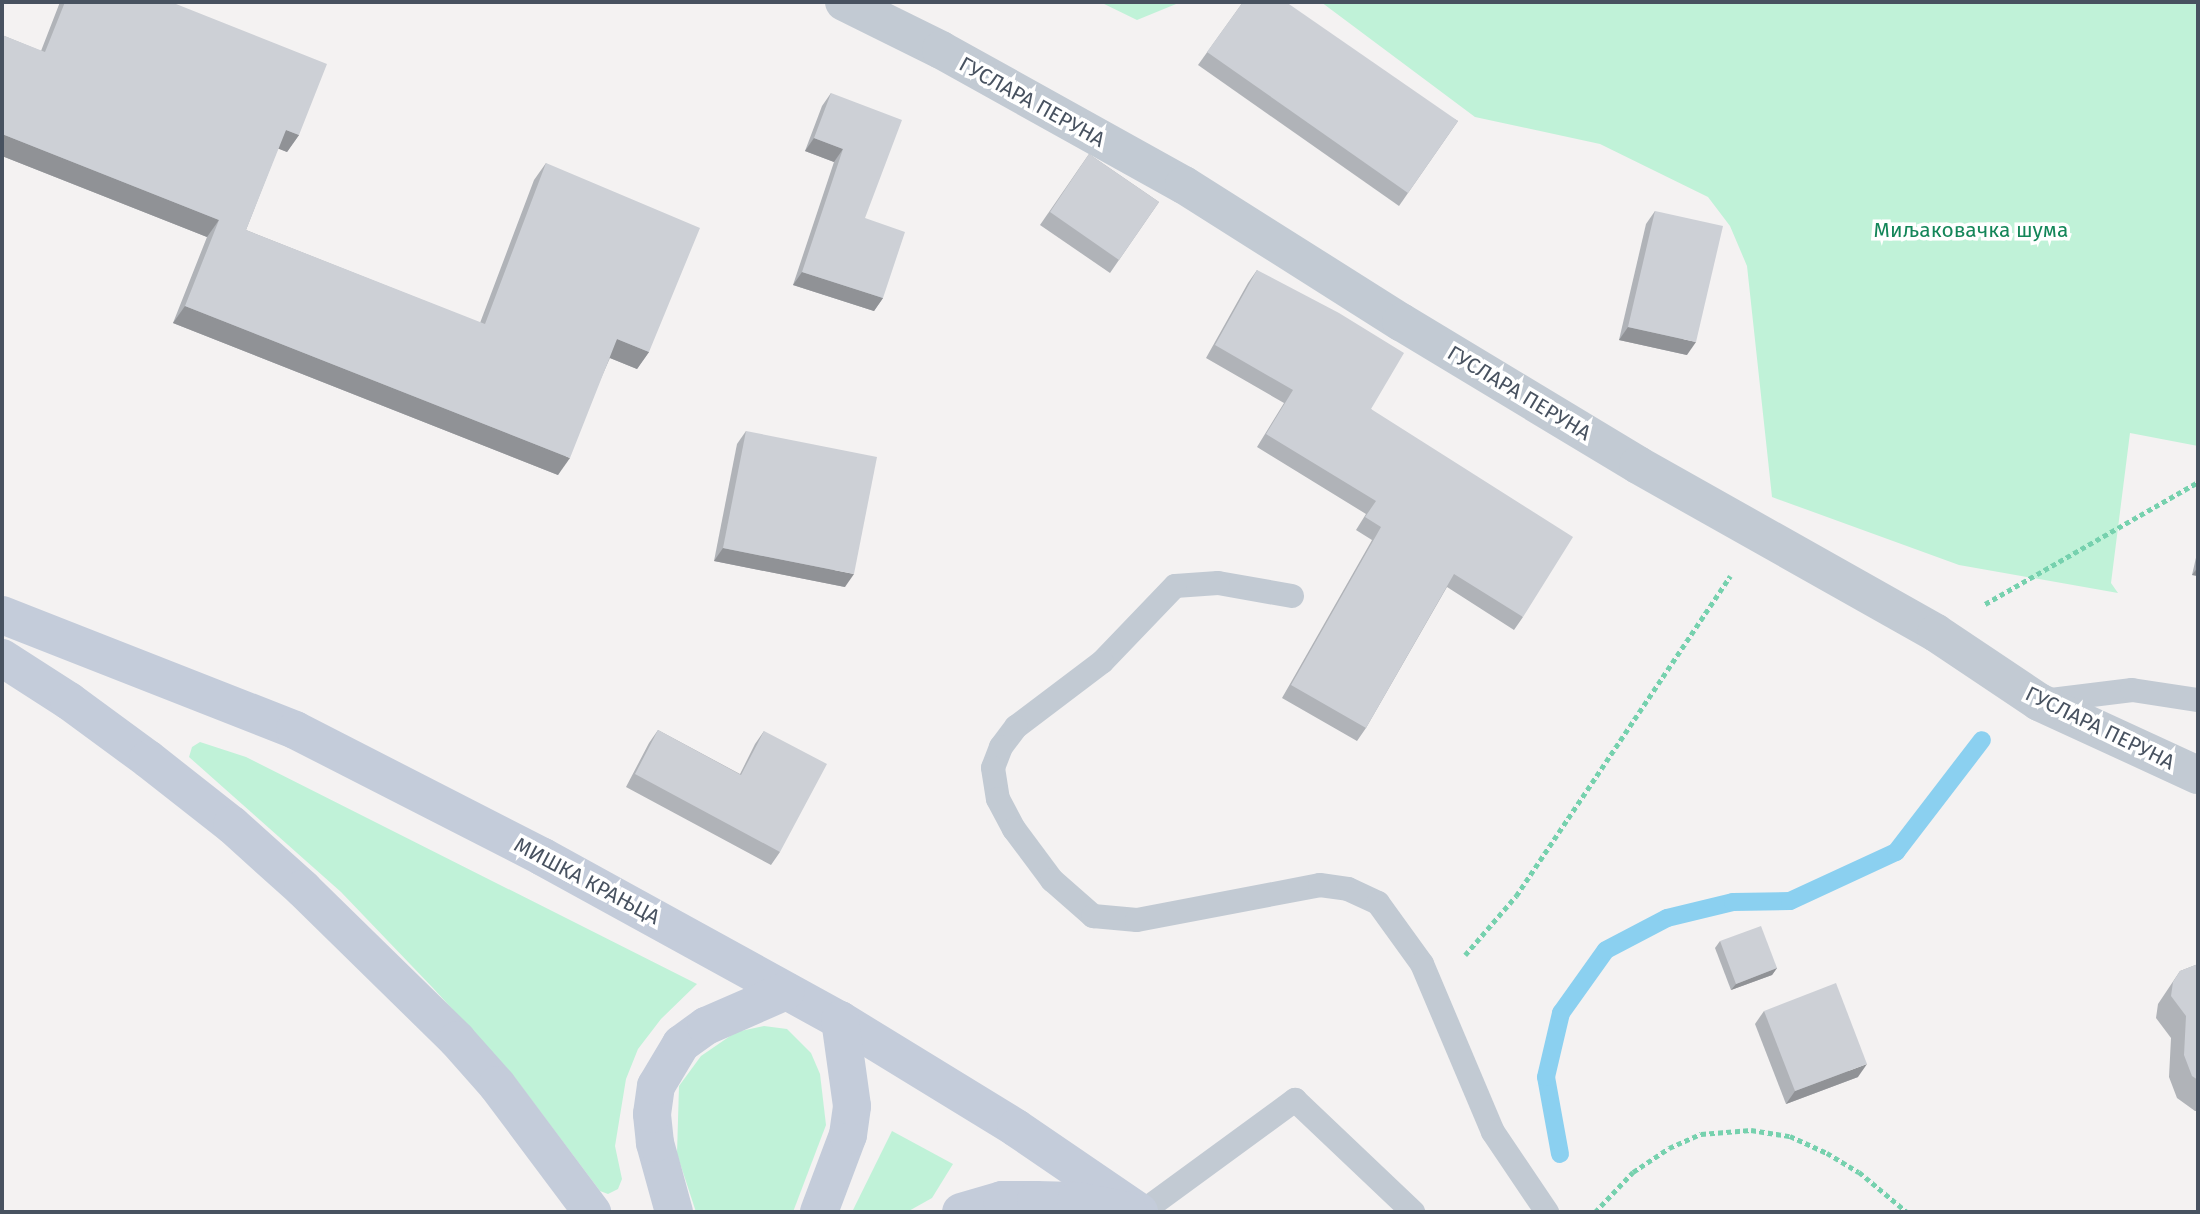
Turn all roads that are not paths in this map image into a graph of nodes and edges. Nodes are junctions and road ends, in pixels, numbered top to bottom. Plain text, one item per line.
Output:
1 (844, 2) edge
2 (1292, 596) dead end
3 (2, 614) edge
4 (2, 658) edge
5 (2198, 700) edge
6 (2039, 702) junction
7 (2198, 775) edge
8 (786, 992) junction
9 (840, 1020) junction
10 (592, 1212) edge
11 (674, 1212) edge
12 (819, 1212) edge
13 (961, 1212) edge
14 (1138, 1212) edge
15 (1413, 1212) edge
16 (1547, 1212) edge

1 - 6 street, ГУСЛАРА ПЕРУНА
2 - 16 lane
3 - 8 main road, МИШКА КРАЊЦА
4 - 10 main road
5 - 6 lane
6 - 7 street, ГУСЛАРА ПЕРУНА
8 - 9 main road, МИШКА КРАЊЦА
8 - 11 main road
9 - 12 main road
9 - 14 main road, МИШКА КРАЊЦА
13 - 14 main road
14 - 15 lane

